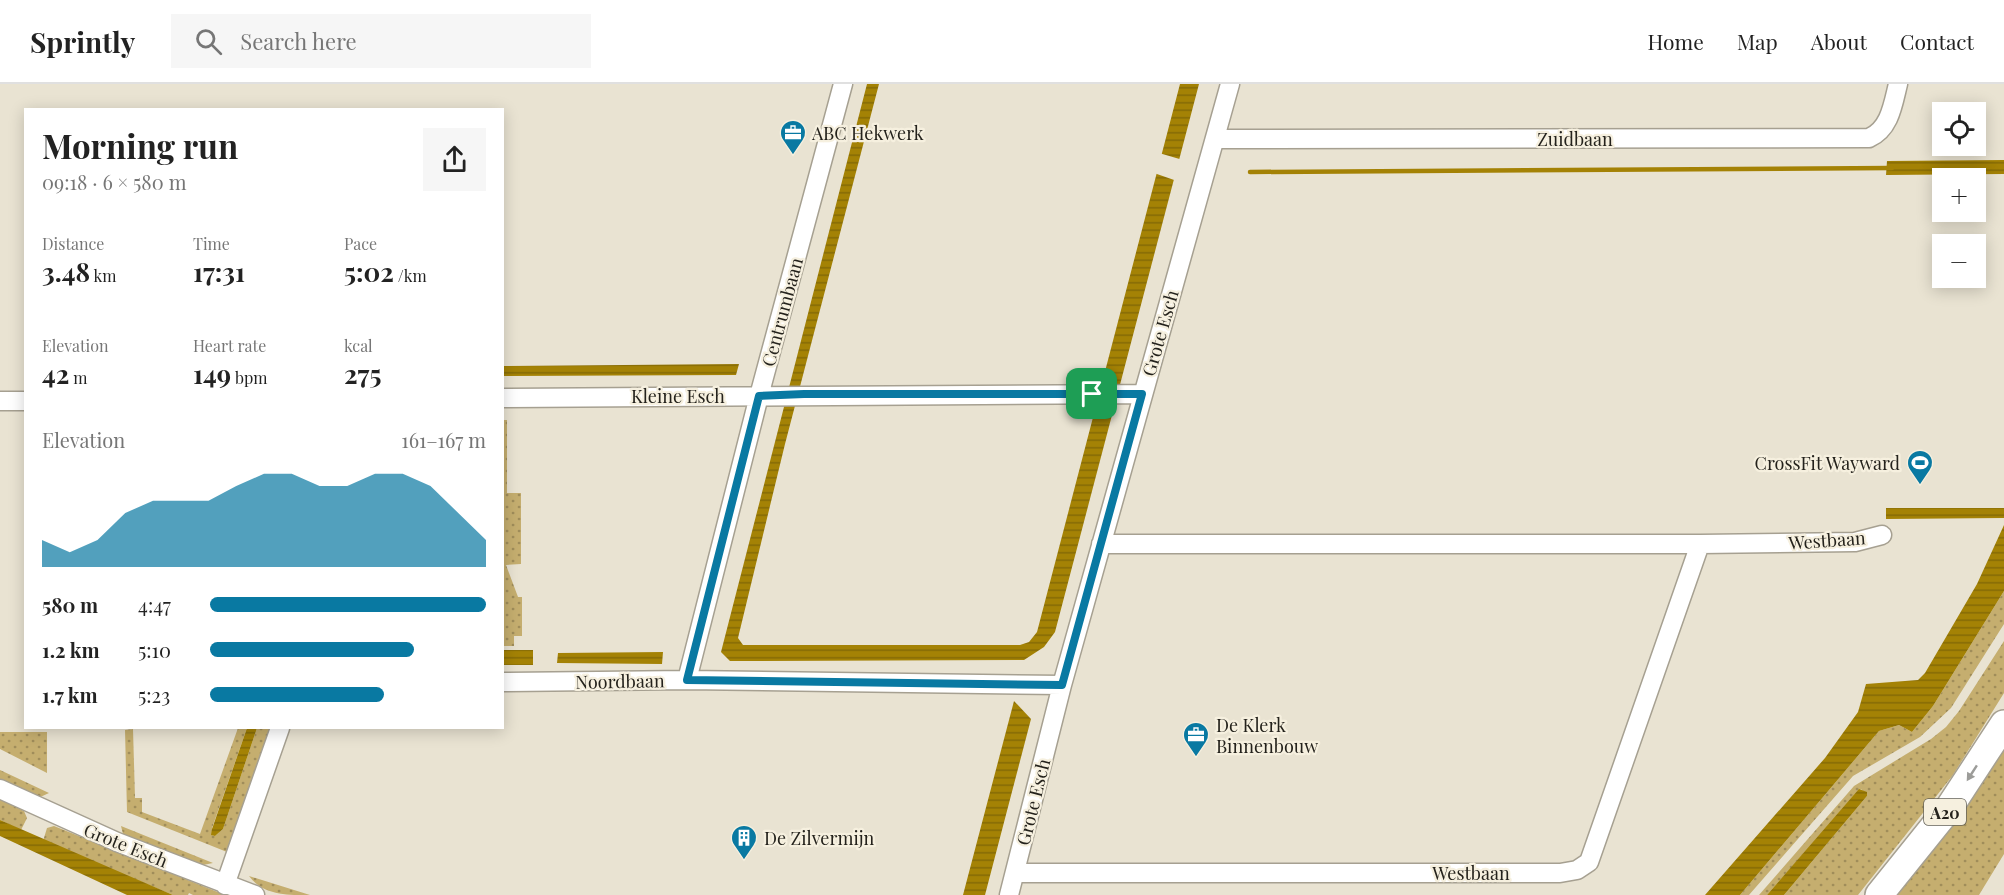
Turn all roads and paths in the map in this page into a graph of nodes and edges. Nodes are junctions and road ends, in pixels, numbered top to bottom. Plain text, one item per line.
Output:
1 (843, 84) edge
2 (1230, 84) edge
3 (1898, 84) edge
4 (1216, 139) junction
5 (1134, 394) junction
6 (759, 396) junction
7 (504, 398) edge
8 (0, 401) edge
9 (24, 401) edge
10 (1882, 535) dead end
11 (1101, 544) junction
12 (1700, 544) junction
13 (687, 680) junction
14 (504, 682) edge
15 (1062, 685) junction
16 (2004, 724) edge
17 (280, 729) edge
18 (0, 789) edge
19 (1015, 873) junction
20 (225, 885) junction
21 (255, 895) edge
22 (1009, 895) edge
23 (1879, 895) edge

1 - 6 street, Centrumbaan
2 - 4 street, Grote Esch
3 - 4 street, Zuidbaan
4 - 5 street, Grote Esch
5 - 6 street, Kleine Esch
5 - 11 street, Grote Esch
6 - 7 street, Kleine Esch
6 - 13 street, Centrumbaan
8 - 9 street
10 - 12 street, Westbaan
11 - 12 street, Westbaan
11 - 15 street, Grote Esch
12 - 19 street, Westbaan
13 - 14 street, Noordbaan
13 - 15 street, Noordbaan
15 - 19 street, Grote Esch
16 -> 23 highway, A20
17 - 20 street
18 - 20 street, Grote Esch
19 - 22 street, Grote Esch
20 - 21 street, Grote Esch

